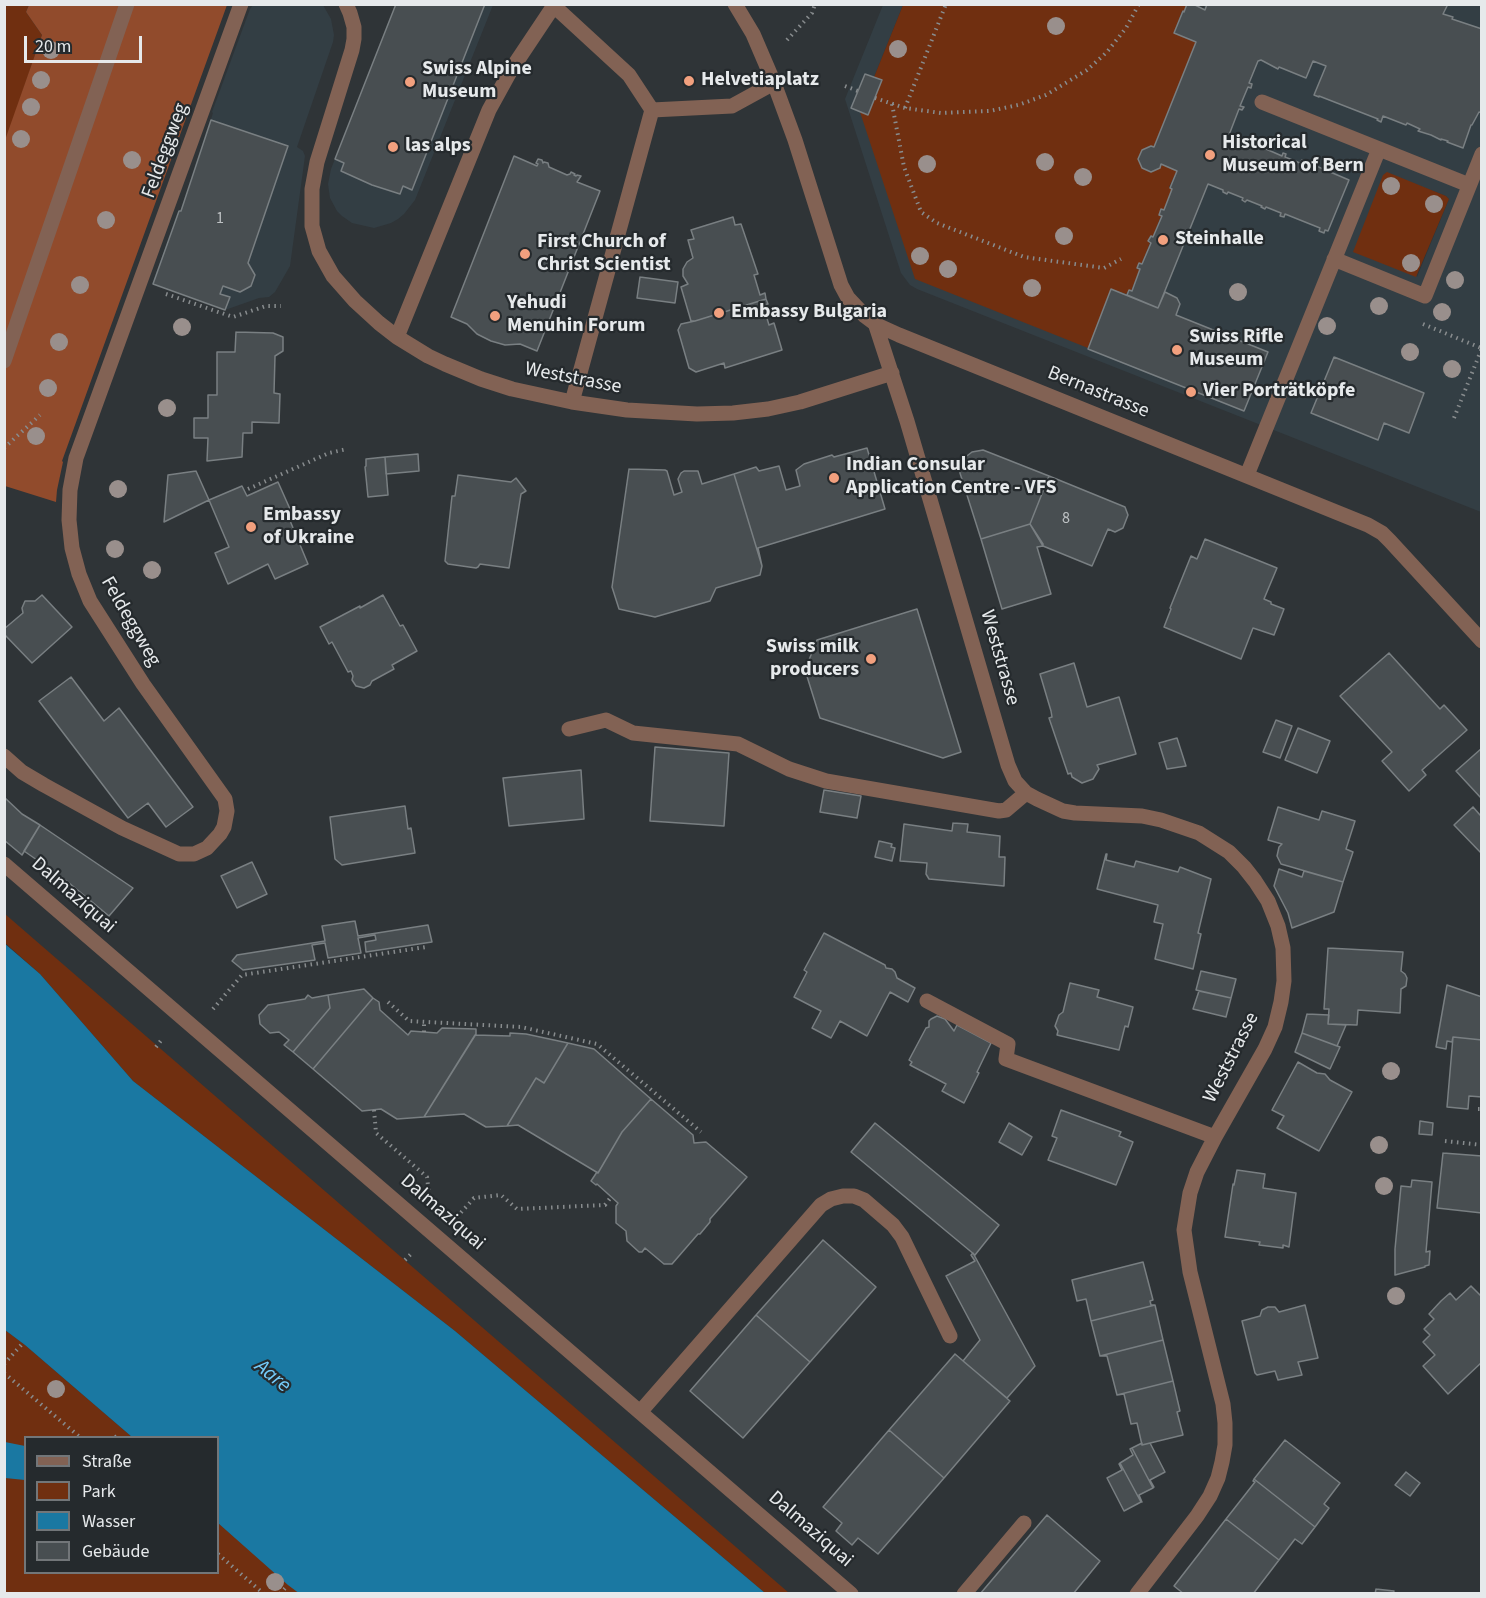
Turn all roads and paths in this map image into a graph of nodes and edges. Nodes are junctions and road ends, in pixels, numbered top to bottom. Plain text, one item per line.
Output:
1 (127, 4) edge
2 (241, 4) edge
3 (346, 4) edge
4 (735, 4) edge
5 (815, 4) edge
6 (946, 4) edge
7 (1139, 4) edge
8 (555, 5) edge
9 (766, 62) junction
10 (774, 83) junction
11 (845, 86) dead end
12 (858, 91) dead end
13 (875, 98) dead end
14 (1262, 102) dead end
15 (892, 104) junction
16 (905, 108) junction
17 (652, 110) junction
18 (1378, 149) junction
19 (1482, 154) edge
20 (1469, 185) junction
21 (1121, 259) dead end
22 (1334, 259) junction
23 (1425, 296) junction
24 (180, 299) dead end
25 (282, 306) dead end
26 (875, 323) junction
27 (397, 337) junction
28 (1481, 348) edge
29 (4, 361) edge
30 (892, 373) junction
31 (572, 402) junction
32 (40, 416) dead end
33 (1454, 418) dead end
34 (4, 448) edge
35 (346, 449) dead end
36 (1247, 475) junction
37 (248, 489) dead end
38 (1480, 636) edge
39 (569, 729) dead end
40 (4, 756) edge
41 (1026, 793) junction
42 (4, 864) edge
43 (426, 947) dead end
44 (927, 1001) dead end
45 (388, 1002) dead end
46 (424, 1022) junction
47 (195, 1029) junction
48 (424, 1032) dead end
49 (374, 1110) dead end
50 (682, 1117) junction
51 (677, 1121) dead end
52 (700, 1132) dead end
53 (1215, 1137) junction
54 (1445, 1141) dead end
55 (1482, 1145) edge
56 (611, 1197) dead end
57 (412, 1215) junction
58 (439, 1238) junction
59 (950, 1335) dead end
60 (23, 1342) dead end
61 (4, 1364) edge
62 (4, 1373) edge
63 (641, 1411) junction
64 (80, 1436) edge
65 (1024, 1522) dead end
66 (219, 1555) edge
67 (288, 1585) dead end
68 (264, 1593) edge
69 (280, 1593) edge
70 (851, 1593) edge
71 (964, 1593) edge
72 (1137, 1593) edge

1 - 29 street
2 - 40 street, Feldeggweg
3 - 27 street
4 - 9 street
5 - 9 path
6 - 16 path
7 - 16 path
8 - 17 street
8 - 27 street
9 - 10 street
10 - 17 street
10 - 26 street, Bernastrasse
11 - 12 path
13 - 15 path
14 - 18 street
15 - 16 path
15 - 21 path
17 - 31 street
18 - 20 street
18 - 22 street
19 - 20 street
20 - 23 street
22 - 23 street
22 - 36 street
23 - 28 path
24 - 25 path
26 - 30 street, Weststrasse
26 - 36 street, Bernastrasse
27 - 31 street, Weststrasse
28 - 33 path
30 - 31 street, Weststrasse
30 - 41 street, Weststrasse
32 - 34 path
35 - 37 path
36 - 38 street, Bernastrasse
39 - 41 street
41 - 53 street, Weststrasse
42 - 47 street, Dalmaziquai
43 - 47 path
44 - 53 street
45 - 46 path
46 - 48 path
46 - 50 path
47 - 57 street, Dalmaziquai
49 - 57 path
50 - 51 path
50 - 52 path
53 - 72 street, Weststrasse
54 - 55 path
56 - 58 path
57 - 58 street, Dalmaziquai
58 - 63 street, Dalmaziquai
59 - 63 street
60 - 61 path
62 - 64 path
63 - 70 street, Dalmaziquai
65 - 71 street
66 - 68 path
67 - 69 path

